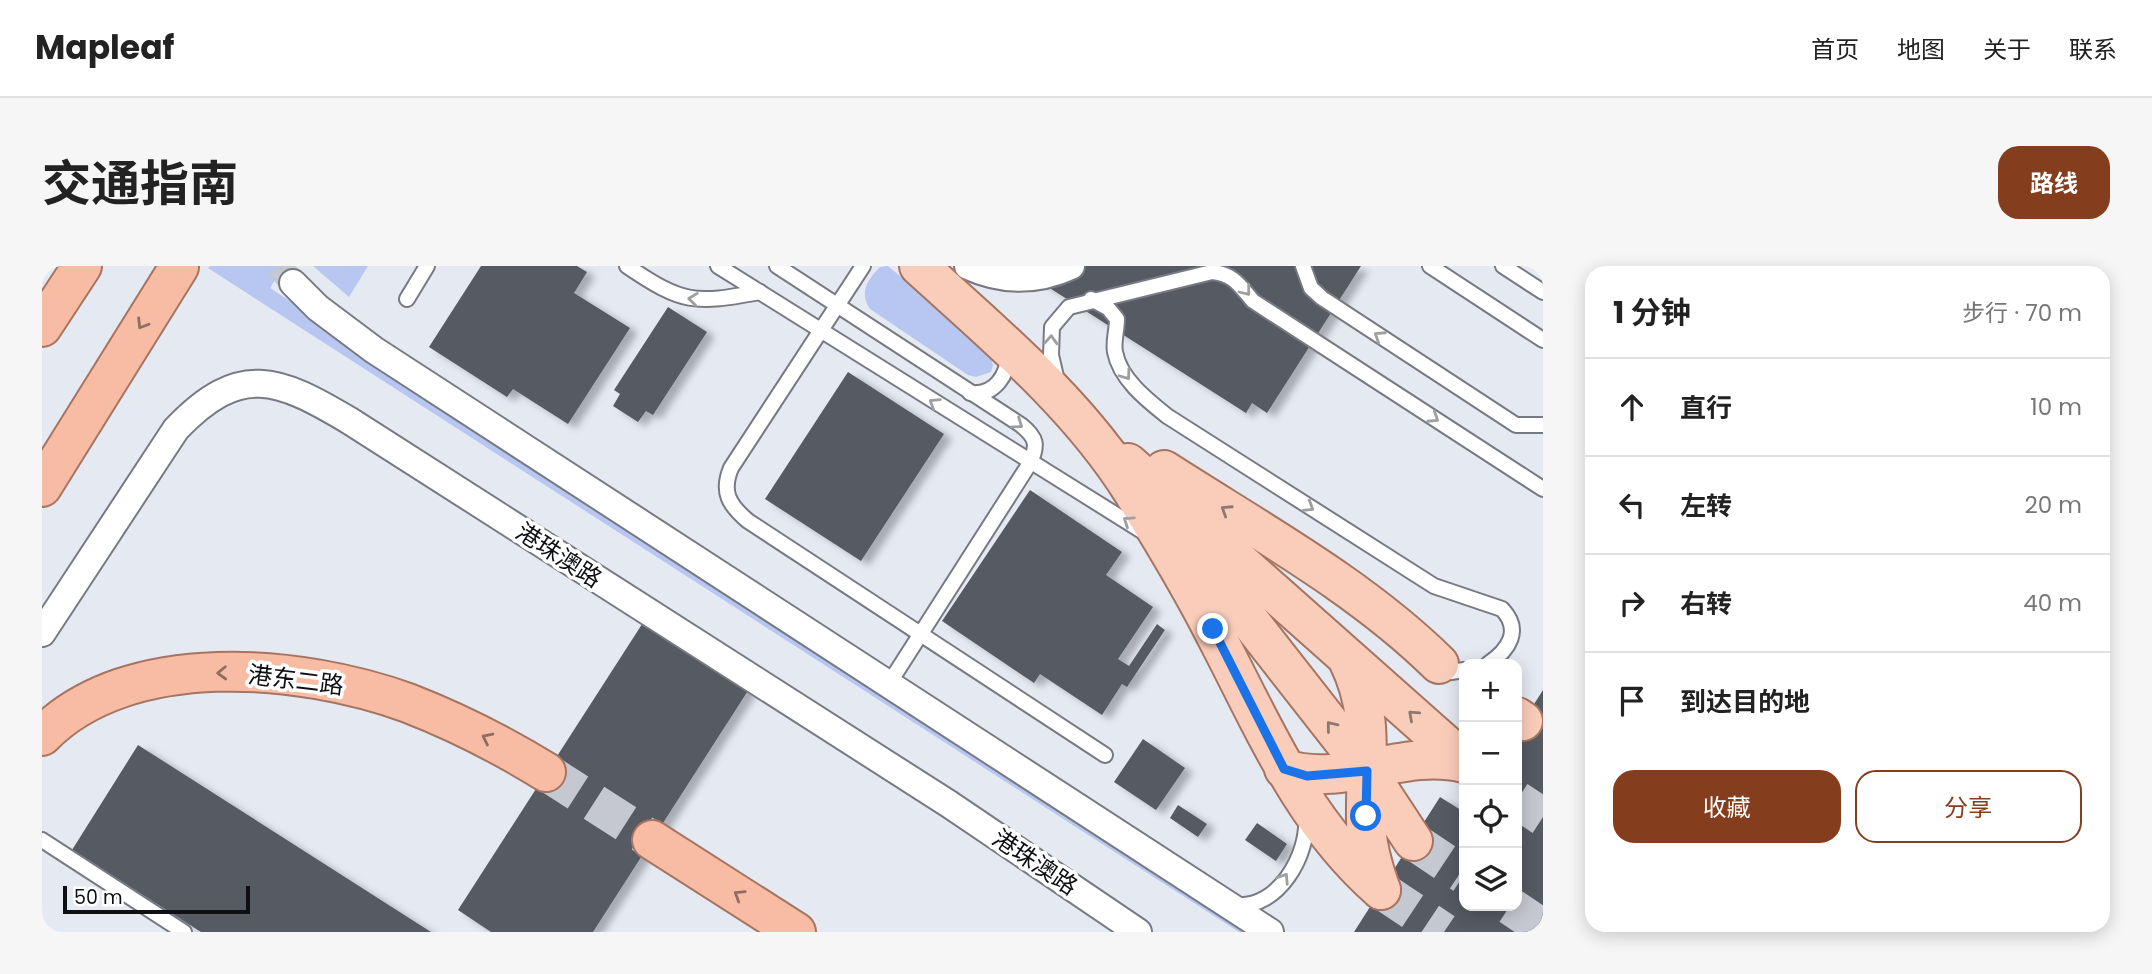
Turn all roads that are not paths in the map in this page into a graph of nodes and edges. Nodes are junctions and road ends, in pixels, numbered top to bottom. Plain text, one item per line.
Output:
1 (82, 266) edge
2 (179, 266) edge
3 (427, 266) edge
4 (627, 266) edge
5 (718, 266) edge
6 (777, 266) edge
7 (863, 266) edge
8 (919, 266) edge
9 (938, 266) edge
10 (968, 266) edge
11 (1071, 266) edge
12 (1303, 266) edge
13 (1430, 266) edge
14 (1503, 266) edge
15 (293, 283) tunnel mouth
16 (760, 292) junction
17 (1543, 292) edge
18 (407, 299) dead end
19 (1091, 299) junction
20 (838, 305) junction
21 (42, 327) edge
22 (821, 331) junction
23 (1543, 340) edge
24 (1001, 341) junction
25 (970, 393) junction
26 (1073, 412) junction
27 (1543, 425) edge
28 (1030, 463) junction
29 (1137, 471) junction
30 (42, 487) edge
31 (1543, 489) edge
32 (1216, 541) junction
33 (1190, 589) junction
34 (42, 633) edge
35 (919, 634) junction
36 (1345, 655) junction
37 (1495, 659) edge
38 (1455, 672) edge
39 (890, 682) junction
40 (42, 736) edge
41 (1105, 755) dead end
42 (1459, 758) edge
43 (1459, 761) edge
44 (1367, 771) junction
45 (546, 772) tunnel mouth
46 (1292, 783) junction
47 (42, 840) edge
48 (652, 840) tunnel mouth
49 (1413, 841) tunnel mouth
50 (1228, 904) junction
51 (184, 932) edge
52 (796, 932) edge
53 (1138, 932) edge
54 (1270, 932) edge

1 - 21 highway
2 -> 30 highway
3 - 18 lane
16 -> 4 lane
5 - 16 lane
6 - 20 lane
7 - 20 lane
8 - 24 main road
9 - 24 main road
10 - 11 street
27 -> 12 lane
13 - 23 lane
14 - 17 lane
15 - 39 street
16 - 22 lane
26 -> 19 lane
19 -> 31 lane
19 -> 37 lane
20 - 22 lane
20 - 25 lane
28 -> 22 lane
22 - 35 lane
24 - 25 lane
24 - 26 main road
25 -> 28 lane
26 - 29 main road
26 - 33 main road
38 -> 26 main road
33 -> 28 lane
28 - 35 lane
29 - 32 main road
44 -> 29 main road
32 - 36 main road
32 - 38 main road
33 - 46 main road
34 - 53 street, 港珠澳路
35 - 39 lane
35 - 41 lane
42 -> 36 main road
36 - 44 main road
39 - 50 street
45 -> 40 highway, 港东二路
43 - 44 main road
44 - 46 main road
44 - 46 main road
44 - 49 main road
50 -> 46 lane
47 - 51 lane
52 -> 48 highway
50 - 54 street

